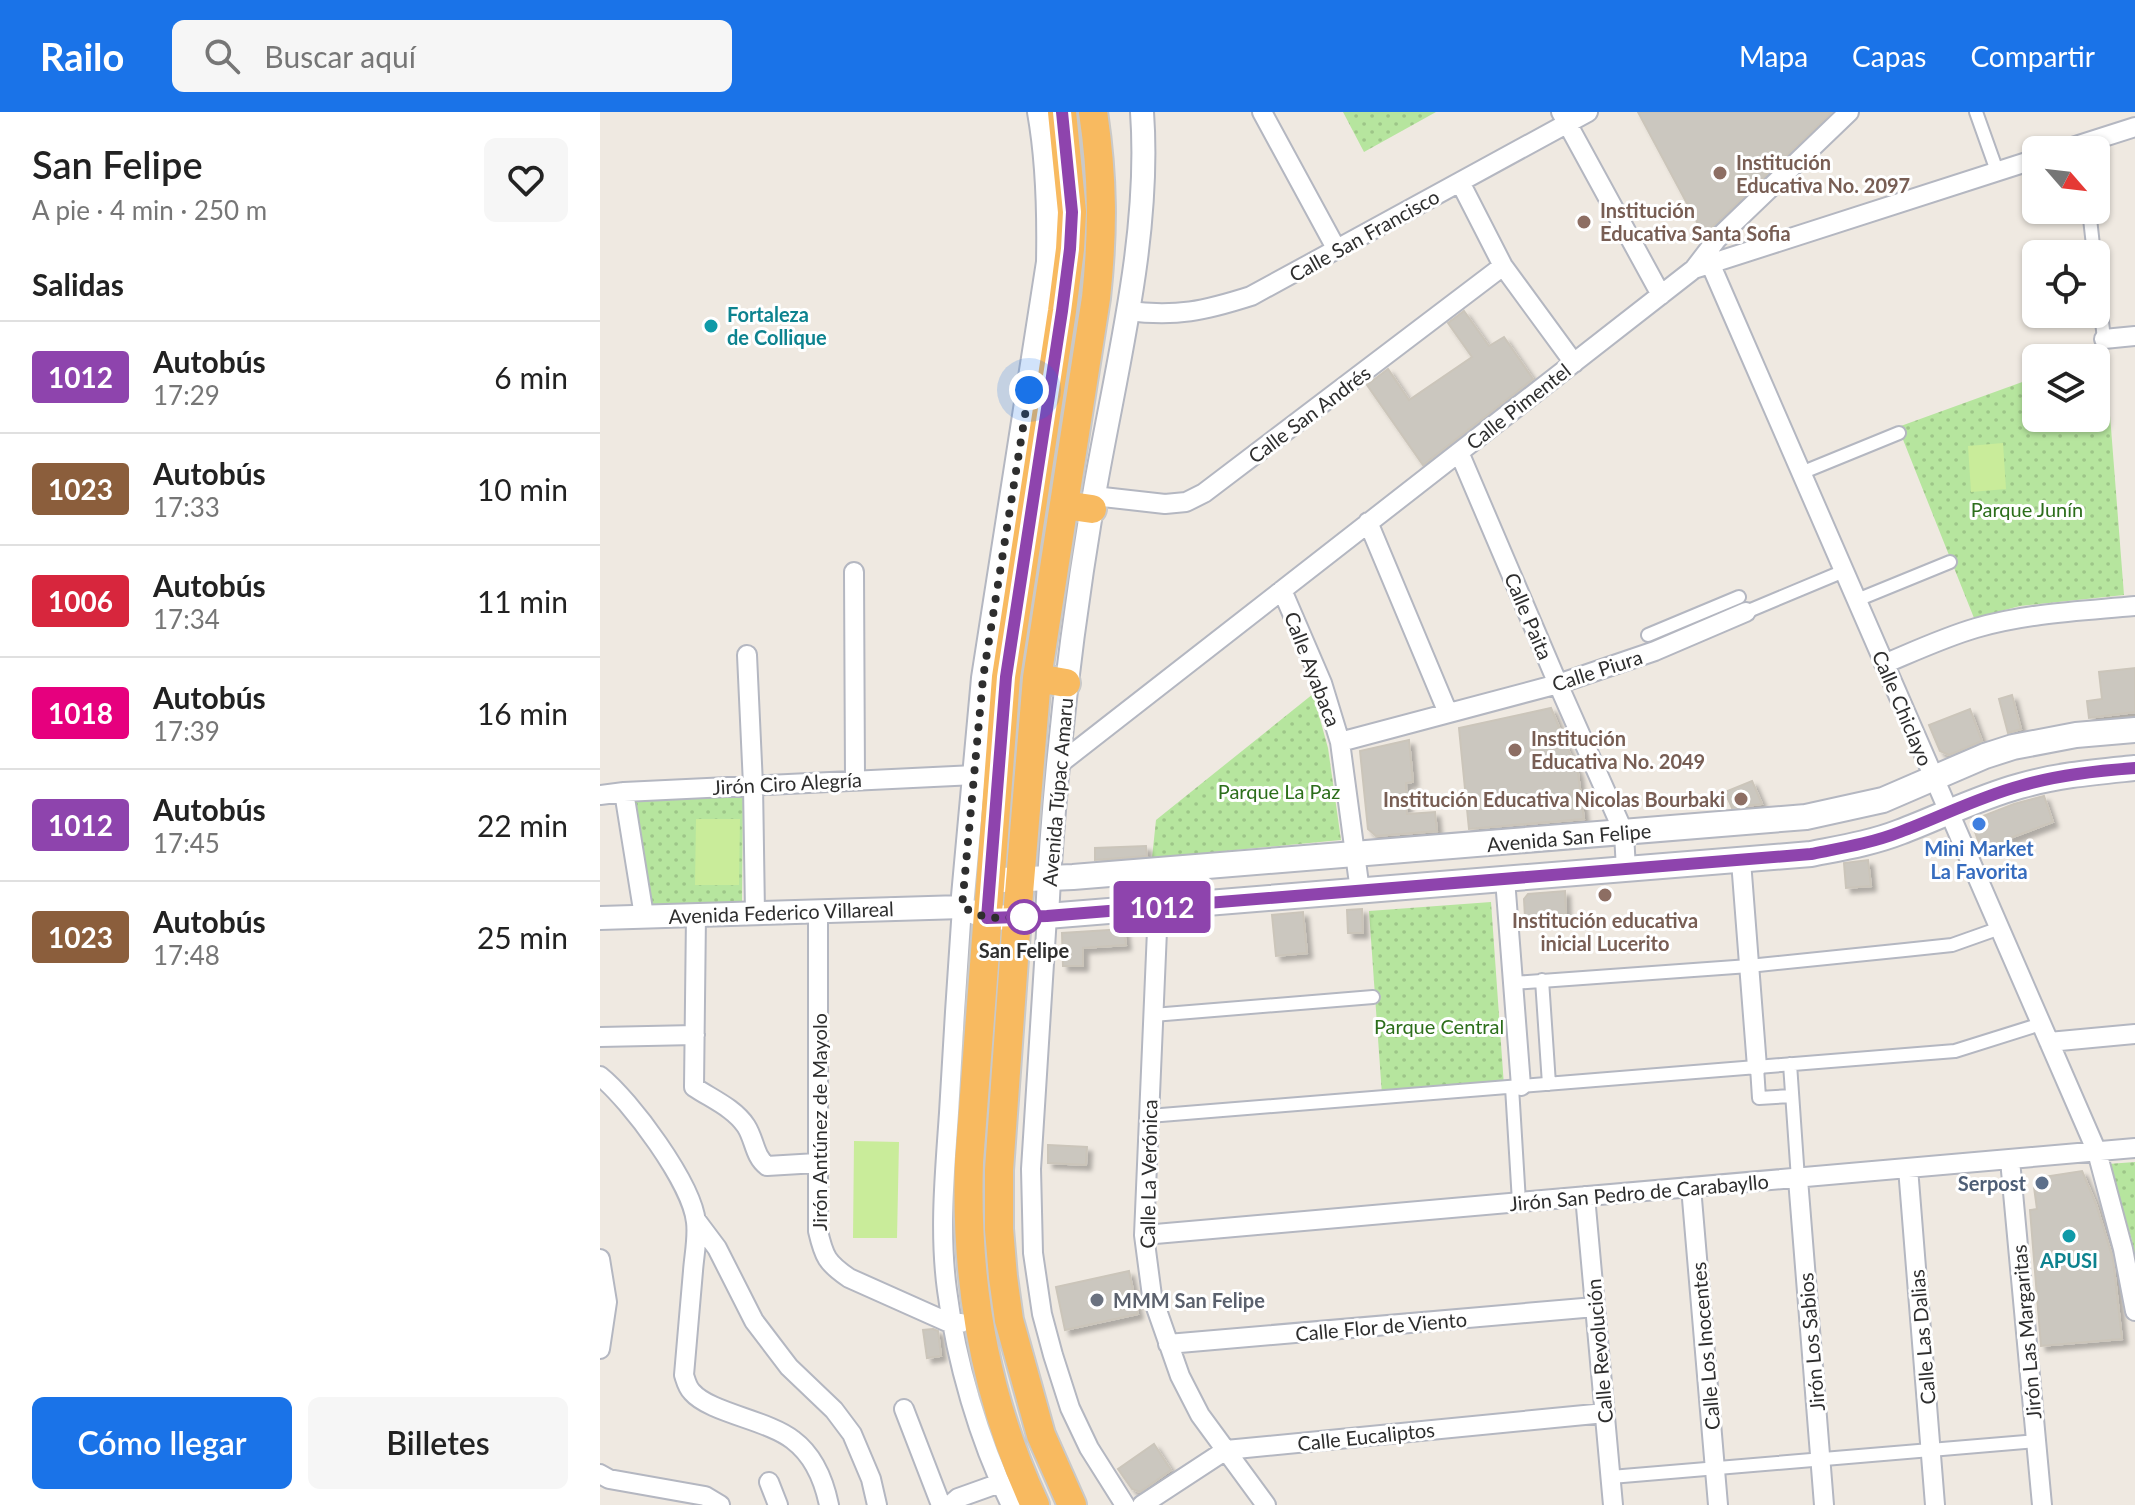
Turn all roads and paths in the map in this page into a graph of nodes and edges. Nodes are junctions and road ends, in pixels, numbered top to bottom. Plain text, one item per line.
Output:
1 (1039, 112) edge
2 (1062, 112) edge
3 (1093, 112) edge
4 (1142, 112) edge
5 (1262, 112) edge
6 (1588, 112) edge
7 (1849, 112) edge
8 (1976, 112) edge
9 (1564, 118) edge
10 (2135, 127) edge
11 (2110, 136) edge
12 (2022, 163) edge
13 (1997, 171) junction
14 (1460, 182) junction
15 (1337, 250) junction
16 (1503, 266) junction
17 (1702, 266) junction
18 (1661, 295) junction
19 (1127, 311) junction
20 (2103, 328) edge
21 (2135, 336) edge
22 (2104, 339) joint
23 (1574, 363) junction
24 (1039, 392) junction
25 (1899, 433) dead end
26 (1459, 452) junction
27 (1801, 473) junction
28 (1093, 502) junction
29 (1064, 505) junction
30 (1368, 522) junction
31 (1016, 539) junction
32 (1950, 562) dead end
33 (1844, 571) junction
34 (854, 572) dead end
35 (1282, 590) junction
36 (1857, 600) junction
37 (1742, 605) junction
38 (2135, 606) edge
39 (1648, 635) dead end
40 (747, 655) dead end
41 (1884, 664) junction
42 (1037, 678) junction
43 (1066, 683) junction
44 (1558, 684) junction
45 (1448, 713) junction
46 (2135, 730) edge
47 (1340, 742) junction
48 (1058, 765) junction
49 (2135, 768) edge
50 (975, 775) junction
51 (1934, 778) junction
52 (855, 780) junction
53 (753, 785) junction
54 (624, 792) junction
55 (600, 795) edge
56 (1949, 812) junction
57 (1624, 833) junction
58 (1355, 854) junction
59 (1741, 861) junction
60 (1626, 870) junction
61 (1049, 879) junction
62 (1505, 879) junction
63 (1020, 880) junction
64 (989, 881) junction
65 (1360, 891) junction
66 (1158, 907) junction
67 (818, 910) junction
68 (974, 912) junction
69 (755, 913) junction
70 (696, 915) junction
71 (644, 916) junction
72 (1047, 916) junction
73 (1017, 917) junction
74 (600, 918) edge
75 (2000, 928) junction
76 (1749, 966) junction
77 (1542, 980) junction
78 (1513, 983) junction
79 (1373, 997) dead end
80 (1153, 1015) junction
81 (2041, 1024) junction
82 (2135, 1034) edge
83 (695, 1035) junction
84 (600, 1037) edge
85 (2049, 1042) junction
86 (1790, 1064) junction
87 (1757, 1067) junction
88 (600, 1076) edge
89 (1549, 1084) junction
90 (1517, 1086) junction
91 (1792, 1096) junction
92 (1149, 1116) junction
93 (2135, 1148) edge
94 (2097, 1152) junction
95 (2010, 1160) junction
96 (817, 1163) junction
97 (1908, 1168) junction
98 (1798, 1179) junction
99 (1691, 1187) junction
100 (1585, 1196) junction
101 (1519, 1202) junction
102 (696, 1220) junction
103 (1144, 1235) junction
104 (600, 1259) edge
105 (1595, 1307) junction
106 (2135, 1311) edge
107 (965, 1322) junction
108 (1168, 1344) junction
109 (600, 1349) edge
110 (904, 1409) dead end
111 (1605, 1413) junction
112 (2036, 1441) junction
113 (1226, 1450) junction
114 (1931, 1450) junction
115 (1820, 1459) junction
116 (1715, 1468) junction
117 (600, 1474) edge
118 (1611, 1477) junction
119 (769, 1482) dead end
120 (1000, 1483) junction
121 (720, 1505) edge
122 (778, 1505) edge
123 (829, 1505) edge
124 (877, 1505) edge
125 (941, 1505) edge
126 (950, 1505) edge
127 (1011, 1505) edge
128 (1035, 1505) edge
129 (1072, 1505) edge
130 (1125, 1505) edge
131 (1142, 1505) edge
132 (1266, 1505) edge
133 (1613, 1505) edge
134 (1718, 1505) edge
135 (1824, 1505) edge
136 (1935, 1505) edge
137 (2042, 1505) edge

1 - 24 street
2 - 24 highway
3 - 29 highway, Avenida Túpac Amaru
4 - 19 street, Avenida Túpac Amaru
5 - 15 street
6 - 9 street, Calle San Francisco
7 - 17 street
8 - 13 street
9 - 14 street, Calle San Francisco
9 - 18 street
10 - 11 street
12 - 13 street, Calle Pimentel
13 - 17 street, Calle Pimentel
14 - 15 street, Calle San Francisco
14 - 16 street
15 - 19 street, Calle San Francisco
16 - 23 street
16 - 28 street, Calle San Andrés
17 - 18 street, Calle Pimentel
17 - 27 street, Calle Chiclayo
18 - 23 street, Calle Pimentel
19 - 28 street, Avenida Túpac Amaru
20 - 22 street
21 - 22 street
23 - 26 street, Calle Pimentel
24 - 31 highway
25 - 27 street
26 - 30 street, Calle Pimentel
26 - 44 street, Calle Paita
27 - 33 street, Calle Chiclayo
28 - 29 highway
28 - 43 street, Avenida Túpac Amaru
29 - 42 highway, Avenida Túpac Amaru
30 - 35 street, Calle Pimentel
30 - 45 street
31 - 50 street
31 - 64 highway
32 - 36 street
33 - 36 street, Calle Chiclayo
33 - 37 street, Calle Piura
34 - 52 street
35 - 47 street, Calle Ayabaca
35 - 48 street, Calle Pimentel
36 - 41 street, Calle Chiclayo
37 - 39 street
37 - 44 street, Calle Piura
38 - 41 street
40 - 53 street
41 - 51 street, Calle Chiclayo
42 - 43 highway
42 - 63 highway, Avenida Túpac Amaru
43 - 48 street, Avenida Túpac Amaru
44 - 45 street, Calle Piura
44 - 57 street, Calle Paita
45 - 47 street, Calle Piura
46 - 51 main road, Avenida San Felipe
47 - 58 street, Calle Ayabaca
48 - 61 street, Avenida Túpac Amaru
49 - 56 main road, Avenida San Felipe
50 - 52 street, Jirón Ciro Alegría
50 - 68 street
51 - 56 street, Calle Chiclayo
51 - 57 main road, Avenida San Felipe
52 - 53 street, Jirón Ciro Alegría
53 - 54 street, Jirón Ciro Alegría
53 - 69 street
54 - 55 street, Jirón Ciro Alegría
54 - 71 street
56 - 59 main road, Avenida San Felipe
56 - 75 street, Calle Chiclayo
57 - 58 main road, Avenida San Felipe
57 - 60 street, Calle Paita
58 - 61 main road, Avenida San Felipe
58 - 65 street, Calle Ayabaca
59 - 60 main road, Avenida San Felipe
59 - 76 street
60 - 62 main road, Avenida San Felipe
61 - 63 main road, Avenida San Felipe
61 - 72 street, Avenida Túpac Amaru
62 - 65 main road, Avenida San Felipe
62 - 78 street
63 - 64 main road, Avenida San Felipe
63 - 73 highway, Avenida Túpac Amaru
64 - 68 highway
65 - 66 main road, Avenida San Felipe
66 - 72 main road, Avenida San Felipe
66 - 80 street, Calle La Verónica
67 - 68 street, Avenida Federico Villareal
67 - 69 street, Avenida Federico Villareal
67 - 96 street, Jirón Antúnez de Mayolo
68 - 73 main road, Avenida San Felipe
68 - 107 highway
69 - 70 street, Avenida Federico Villareal
70 - 71 street, Avenida Federico Villareal
70 - 83 street
71 - 74 street, Avenida Federico Villareal
72 - 73 main road, Avenida San Felipe
72 - 130 street, Avenida Túpac Amaru
73 - 129 highway, Avenida Túpac Amaru
75 - 76 street
75 - 81 street, Calle Chiclayo
76 - 77 street
76 - 87 street
77 - 78 street
77 - 89 street
78 - 90 street
79 - 80 street
80 - 92 street, Calle La Verónica
81 - 85 street, Calle Chiclayo
81 - 86 street
82 - 85 street
83 - 84 street
83 - 96 street
85 - 94 street, Calle Chiclayo
86 - 87 street
86 - 91 street
87 - 89 street
87 - 91 street
88 - 102 street
89 - 90 street
90 - 92 street
90 - 101 street
91 - 98 street
92 - 103 street, Calle La Verónica
93 - 94 street, Jirón San Pedro de Carabayllo
94 - 95 street, Jirón San Pedro de Carabayllo
94 - 106 street, Calle Chiclayo
95 - 97 street, Jirón San Pedro de Carabayllo
95 - 112 street, Jirón Las Margaritas
96 - 107 street, Jirón Antúnez de Mayolo
97 - 98 street, Jirón San Pedro de Carabayllo
97 - 114 street, Calle Las Dalias
98 - 99 street, Jirón San Pedro de Carabayllo
98 - 115 street, Jirón Los Sabios
99 - 100 street, Jirón San Pedro de Carabayllo
99 - 116 street, Calle Los Inocentes
100 - 101 street, Jirón San Pedro de Carabayllo
100 - 105 street, Calle Revolución
101 - 103 street, Jirón San Pedro de Carabayllo
102 - 123 street
102 - 124 street
103 - 108 street, Calle La Verónica
104 - 109 street
105 - 108 street, Calle Flor de Viento
105 - 111 street, Calle Revolución
107 - 120 street
107 - 128 highway
108 - 113 street, Calle La Verónica
110 - 125 street
111 - 113 street, Calle Eucaliptos
111 - 118 street, Calle Revolución
112 - 114 street
112 - 137 street, Jirón Las Margaritas
113 - 131 street, Calle Eucaliptos
113 - 132 street, Calle La Verónica
114 - 115 street
114 - 136 street, Calle Las Dalias
115 - 116 street
115 - 135 street, Jirón Los Sabios
116 - 118 street
116 - 134 street, Calle Los Inocentes
117 - 121 street
118 - 133 street, Calle Revolución
119 - 122 street
120 - 126 street
120 - 127 street

